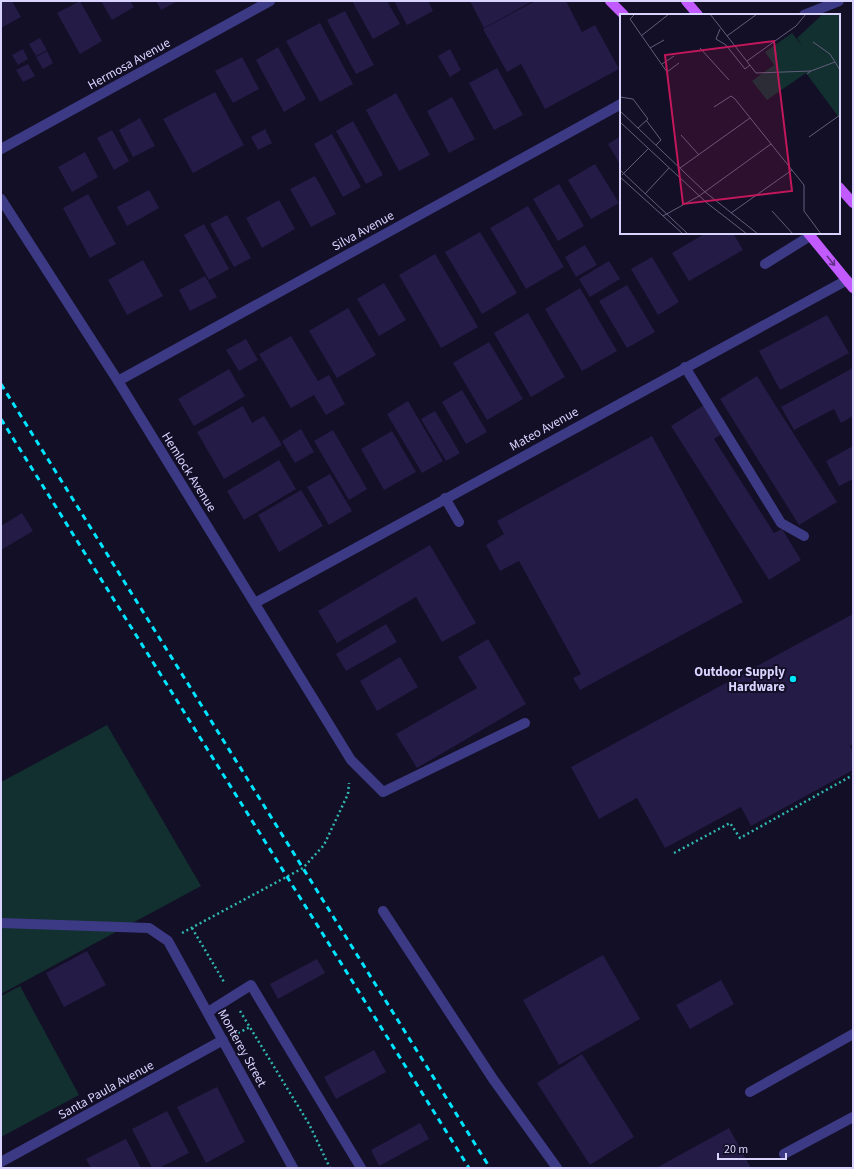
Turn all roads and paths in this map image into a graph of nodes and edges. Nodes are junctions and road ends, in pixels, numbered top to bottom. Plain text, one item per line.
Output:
1 (270, 1) edge
2 (610, 1) edge
3 (686, 1) edge
4 (840, 1) edge
5 (623, 14) edge
6 (697, 14) edge
7 (807, 14) edge
8 (620, 105) edge
9 (1, 149) edge
10 (840, 188) edge
11 (1, 199) edge
12 (853, 203) edge
13 (809, 234) edge
14 (765, 264) dead end
15 (850, 284) edge
16 (685, 367) junction
17 (118, 381) junction
18 (445, 498) junction
19 (459, 522) dead end
20 (804, 536) dead end
21 (255, 602) junction
22 (525, 722) dead end
23 (351, 760) junction
24 (853, 775) edge
25 (674, 853) dead end
26 (383, 911) dead end
27 (1, 924) edge
28 (192, 928) junction
29 (168, 941) junction
30 (221, 978) dead end
31 (239, 1008) dead end
32 (208, 1012) junction
33 (853, 1034) edge
34 (223, 1040) junction
35 (750, 1092) dead end
36 (853, 1117) edge
37 (784, 1154) dead end
38 (1, 1162) edge
39 (293, 1168) edge
40 (330, 1168) edge
41 (361, 1168) edge
42 (557, 1168) edge

1 - 9 street, Hermosa Avenue
2 - 5 main road
3 - 6 main road
4 - 7 street
8 - 17 street, Silva Avenue
10 - 12 main road
11 - 17 street, Hemlock Avenue
13 - 14 street
13 -> 15 main road
15 - 16 street, Mateo Avenue
16 - 18 street, Mateo Avenue
16 - 20 street
17 - 21 street, Hemlock Avenue
18 - 19 street
18 - 21 street, Mateo Avenue
21 - 23 street, Hemlock Avenue
22 - 23 street, Hemlock Avenue
23 - 28 path
24 - 25 path
26 - 42 street
27 - 29 street
28 - 29 path
28 - 30 path
29 - 32 street, Monterey Street
31 - 40 path
32 - 34 street, Monterey Street
32 - 41 street
33 - 35 street
34 - 38 street, Santa Paula Avenue
34 - 39 street, Monterey Street
36 - 37 street

